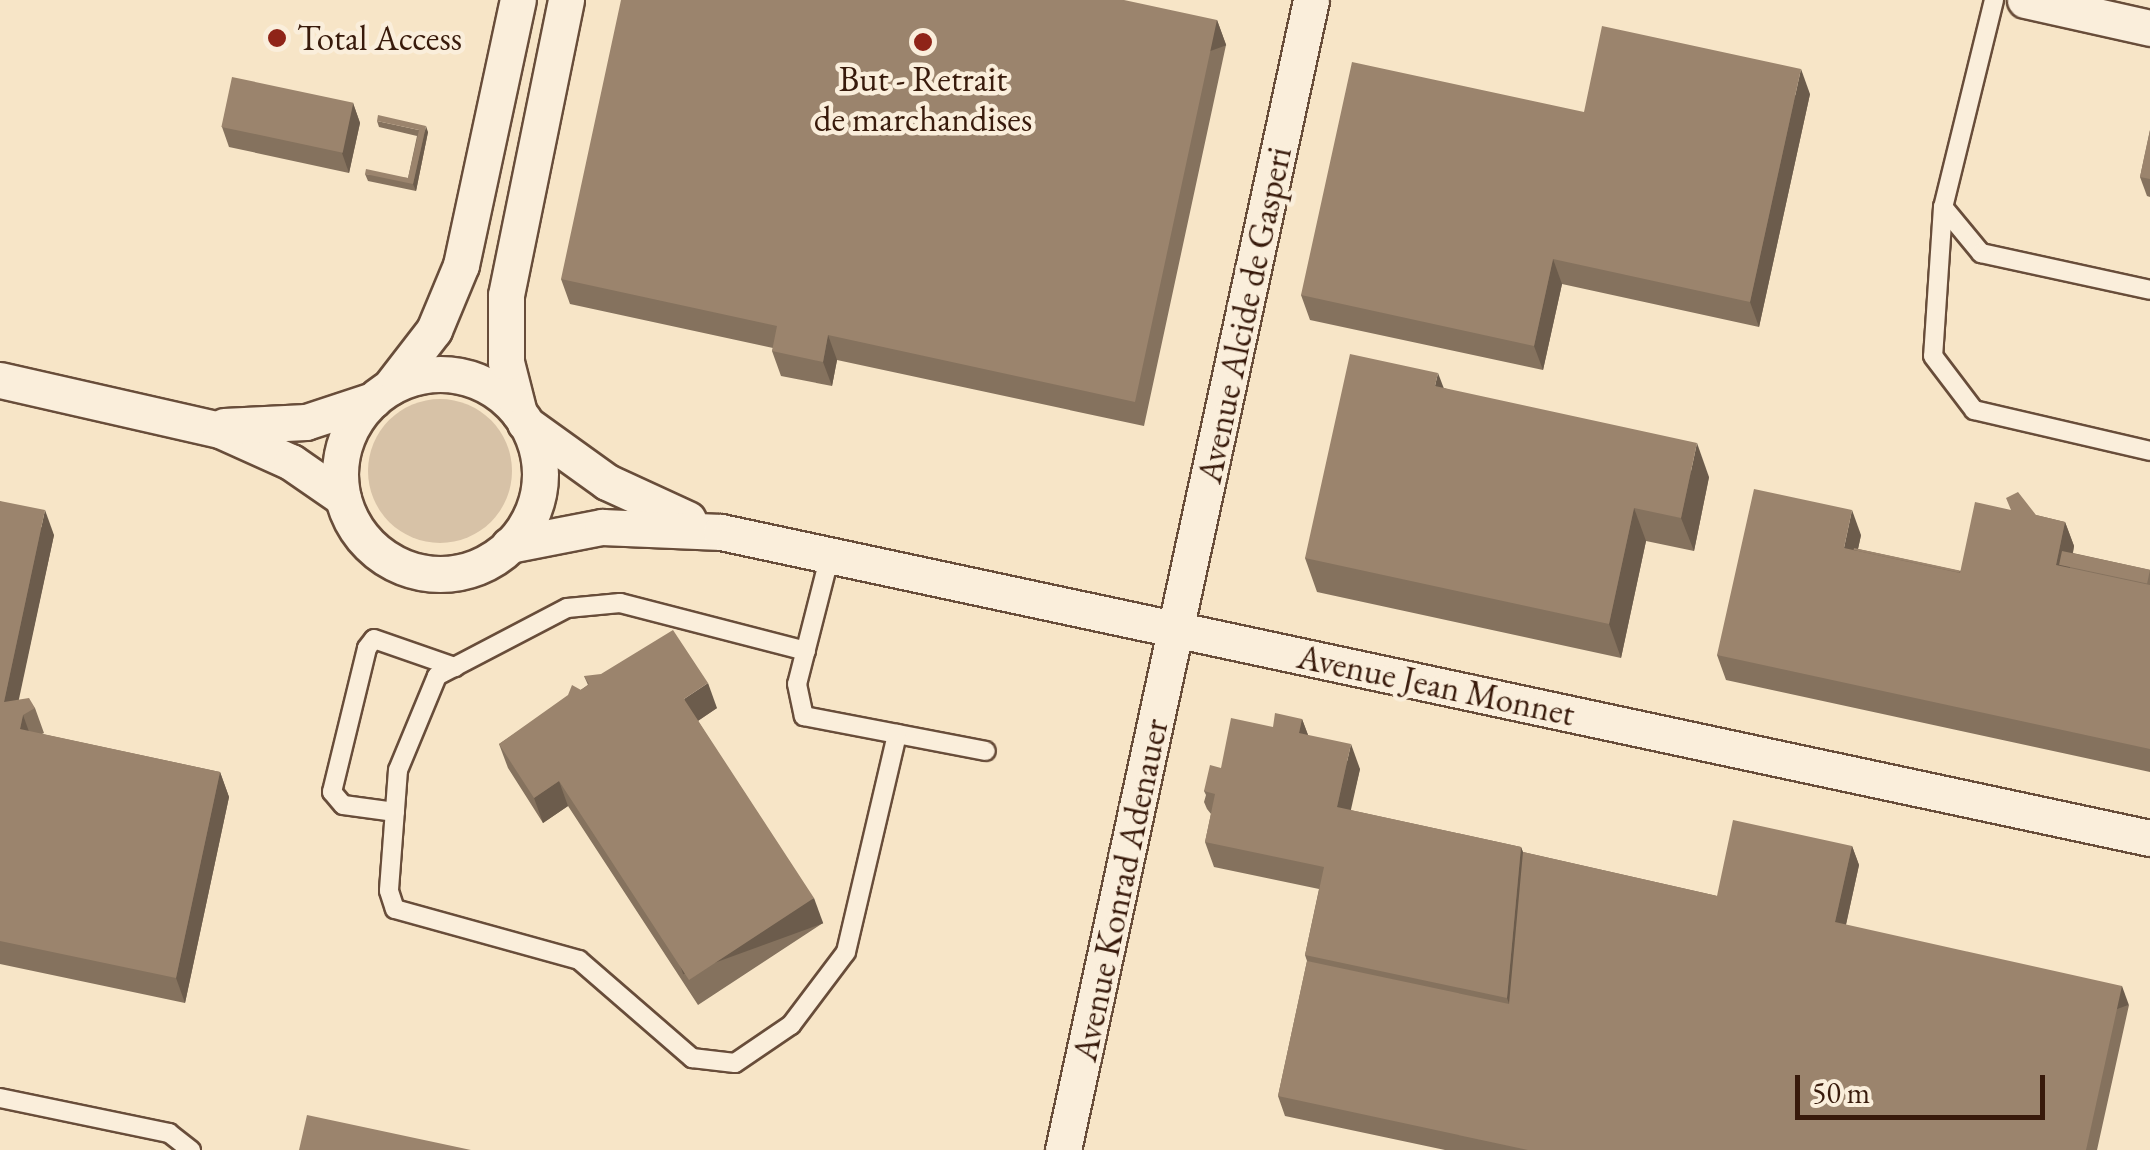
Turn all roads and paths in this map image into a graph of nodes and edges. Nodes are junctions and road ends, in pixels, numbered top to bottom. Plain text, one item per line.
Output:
1 (518, 0) edge
2 (566, 0) edge
3 (1312, 0) edge
4 (1994, 0) edge
5 (2025, 0) edge
6 (2150, 28) edge
7 (1943, 207) junction
8 (2150, 290) edge
9 (0, 380) edge
10 (381, 394) junction
11 (522, 418) junction
12 (200, 423) junction
13 (2150, 451) edge
14 (343, 498) junction
15 (722, 532) junction
16 (508, 546) junction
17 (830, 555) junction
18 (1177, 630) junction
19 (806, 651) junction
20 (455, 667) junction
21 (897, 734) junction
22 (986, 750) dead end
23 (395, 812) junction
24 (2150, 838) edge
25 (0, 1098) edge
26 (191, 1150) edge
27 (1063, 1150) edge

1 - 10 street
2 - 11 street
3 - 18 street, Avenue Alcide de Gasperi
4 - 7 lane
5 - 6 street
7 - 8 lane
7 - 13 lane
9 - 12 street
10 - 11 street
10 - 12 street
10 - 14 street
11 - 15 street, Avenue Jean Monnet
11 - 16 street
12 - 14 street
14 - 16 street
15 - 16 street, Avenue Jean Monnet
15 - 17 street, Avenue Jean Monnet
17 - 18 street, Avenue Jean Monnet
17 - 19 lane
18 - 24 street, Avenue Jean Monnet
18 - 27 street, Avenue Konrad Adenauer
19 - 20 lane
19 - 21 lane
20 - 23 lane
20 - 23 lane
21 - 22 lane
21 - 23 lane
25 - 26 lane

